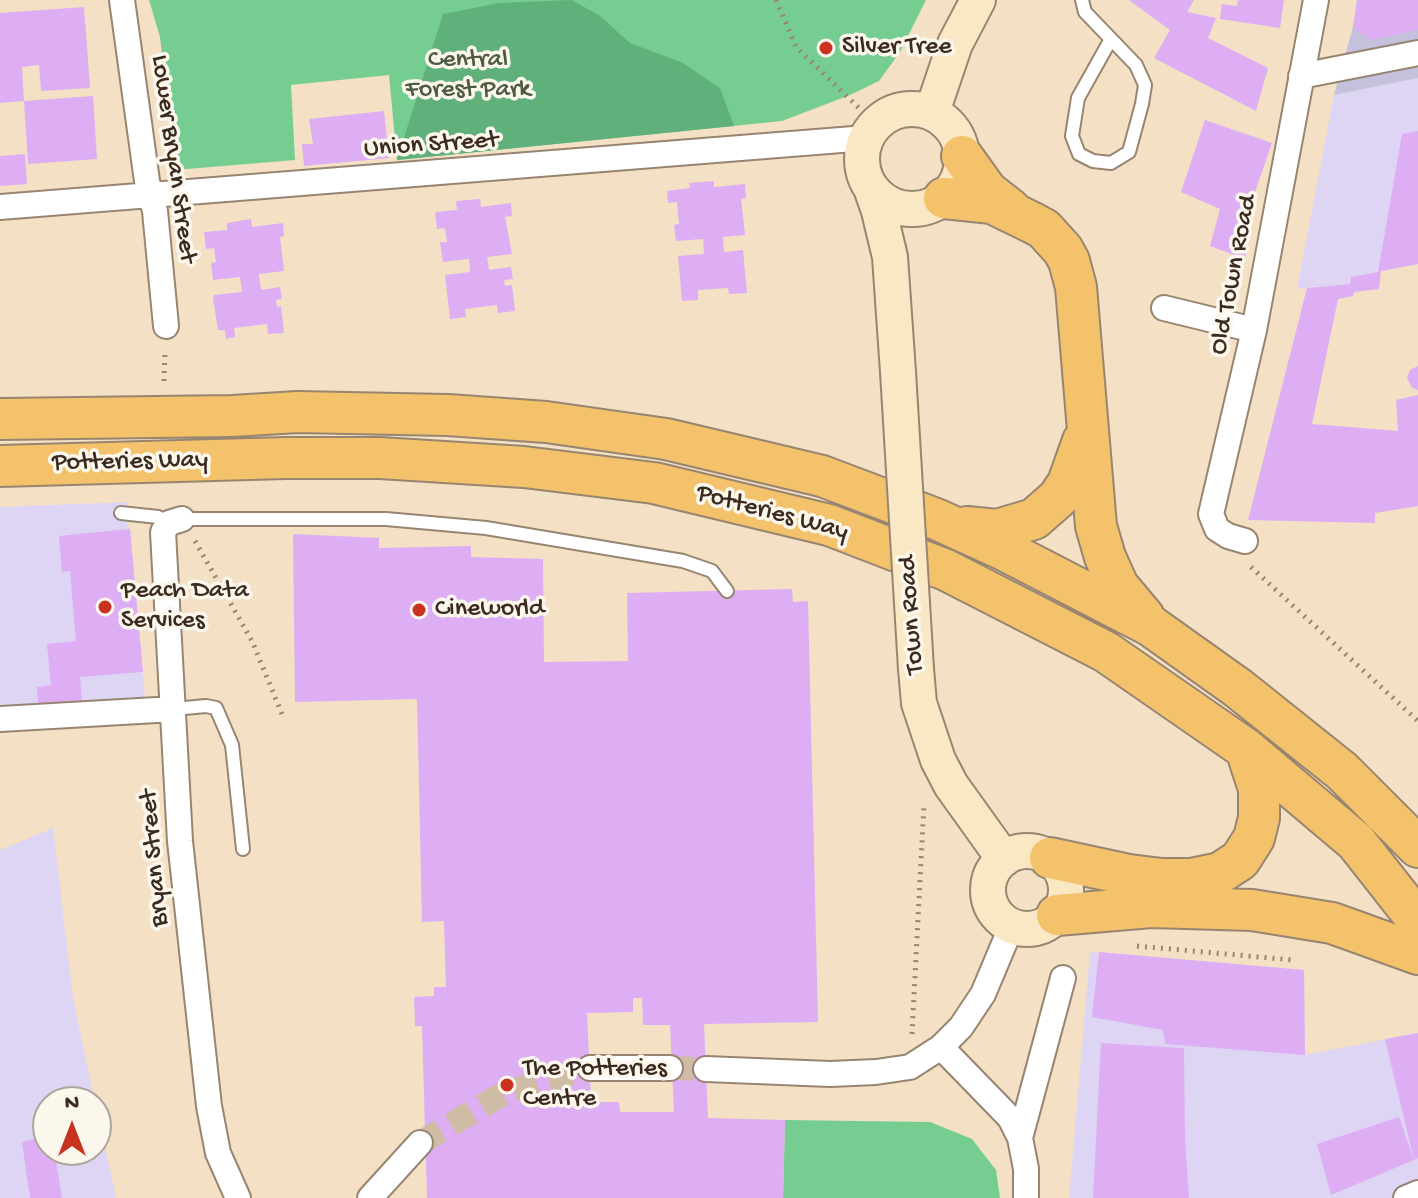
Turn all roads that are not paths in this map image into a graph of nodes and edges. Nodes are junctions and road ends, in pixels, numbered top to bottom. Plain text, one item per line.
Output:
1 (122, 0) edge
2 (978, 0) edge
3 (1082, 0) edge
4 (1316, 0) edge
5 (1111, 39) junction
6 (1418, 53) edge
7 (1301, 76) junction
8 (932, 112) junction
9 (871, 131) junction
10 (962, 156) junction
11 (871, 188) junction
12 (150, 196) junction
13 (936, 203) junction
14 (0, 207) edge
15 (1020, 216) junction
16 (1164, 308) dead end
17 (166, 326) dead end
18 (1254, 330) junction
19 (897, 360) junction
20 (0, 419) edge
21 (1086, 428) junction
22 (0, 466) edge
23 (121, 513) dead end
24 (936, 519) junction
25 (176, 521) junction
26 (1240, 540) road end
27 (727, 591) dead end
28 (1151, 626) junction
29 (174, 709) junction
30 (0, 719) edge
31 (1246, 749) junction
32 (1418, 847) edge
33 (243, 849) dead end
34 (1050, 858) junction
35 (1004, 859) junction
36 (1057, 915) junction
37 (1418, 921) edge
38 (1012, 925) junction
39 (1418, 954) edge
40 (1063, 978) dead end
41 (941, 1047) junction
42 (590, 1068) tunnel mouth
43 (670, 1068) tunnel mouth
44 (706, 1069) tunnel mouth
45 (1020, 1138) junction
46 (420, 1143) tunnel mouth
47 (1418, 1193) edge
48 (238, 1198) edge
49 (370, 1198) edge
50 (1026, 1198) edge
51 (1406, 1198) edge

1 - 12 street, Lower Bryan Street
2 - 8 main road
3 - 5 lane
4 - 7 street, Old Town Road
5 - 5 lane
6 - 7 street
7 - 18 street, Old Town Road
8 - 9 main road
8 - 10 main road
9 - 11 main road
9 - 12 street, Union Street
10 - 13 main road
10 - 15 highway
11 - 13 main road
11 - 19 main road, Town Road
12 - 14 street, Union Street
12 - 17 street, Lower Bryan Street
13 - 15 highway
13 - 19 main road, Town Road
15 - 21 highway
16 - 18 street
18 - 26 street, Old Town Road
19 - 35 main road, Town Road, bridge
20 - 24 highway, Potteries Way
21 - 24 highway
21 - 28 highway
22 - 31 highway, Potteries Way
23 - 25 lane
24 - 28 highway, Potteries Way
25 - 27 lane
25 - 29 street, Bryan Street
28 - 32 highway, Potteries Way
29 - 30 street
29 - 33 lane
29 - 48 street, Bryan Street
31 - 34 highway
31 - 37 highway, Potteries Way
34 - 35 main road
34 - 36 main road
35 - 38 main road
36 - 38 main road
36 - 39 highway
38 - 41 street
40 - 45 street
41 - 44 street
41 - 45 street
42 - 43 street
45 - 50 street
46 - 49 street
47 - 51 street

